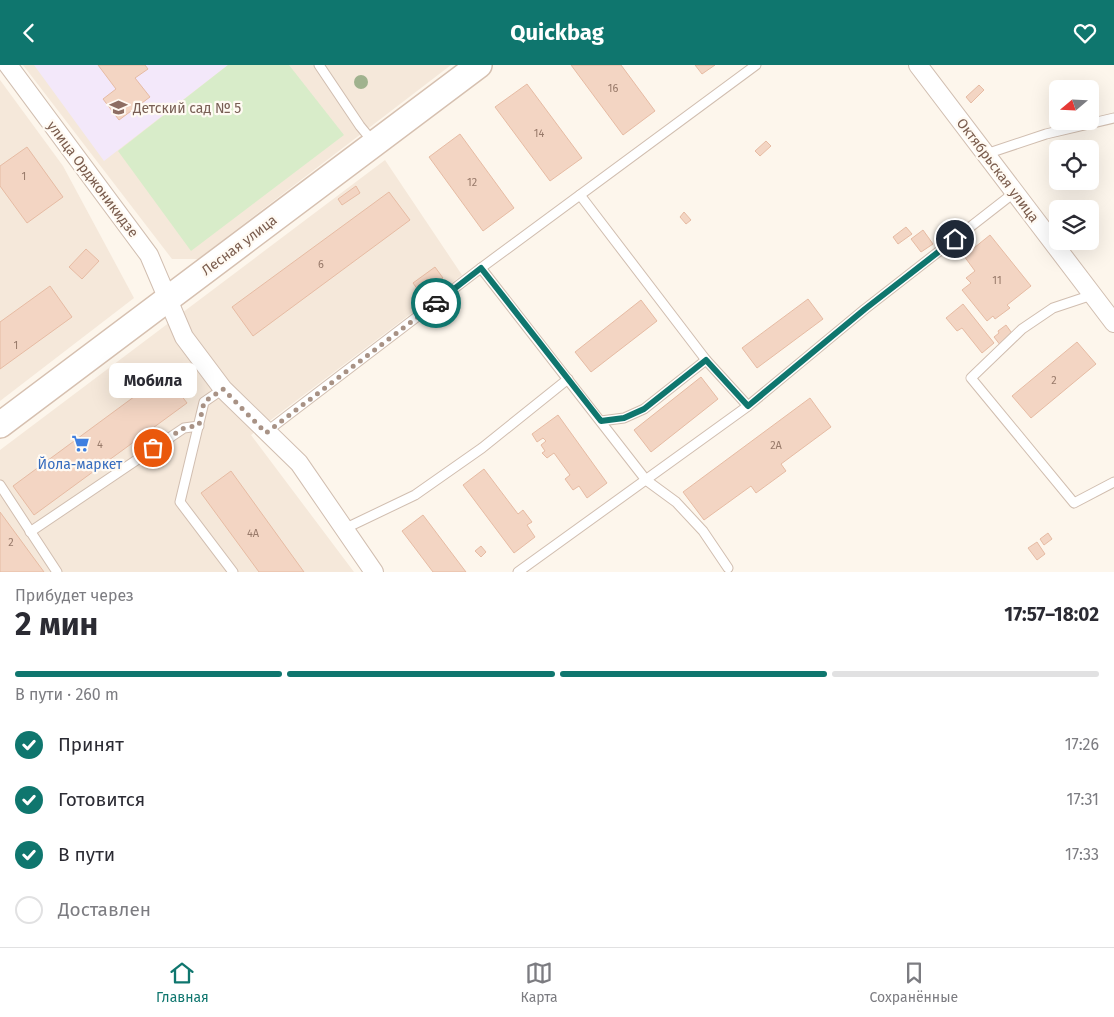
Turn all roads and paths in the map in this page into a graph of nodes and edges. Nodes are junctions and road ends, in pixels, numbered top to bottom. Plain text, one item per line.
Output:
1 (8, 65) edge
2 (319, 65) edge
3 (479, 65) edge
4 (756, 65) edge
5 (918, 65) edge
6 (1114, 118) edge
7 (374, 143) junction
8 (986, 154) junction
9 (1015, 192) junction
10 (580, 195) junction
11 (481, 268) junction
12 (1092, 295) junction
13 (166, 299) junction
14 (1114, 323) edge
15 (706, 360) junction
16 (568, 379) junction
17 (223, 389) junction
18 (748, 406) junction
19 (601, 421) junction
20 (0, 425) edge
21 (199, 425) junction
22 (266, 433) junction
23 (646, 480) junction
24 (1114, 482) edge
25 (0, 485) edge
26 (344, 529) junction
27 (30, 531) junction
28 (728, 568) dead end
29 (57, 572) edge
30 (233, 572) edge
31 (374, 572) edge
32 (518, 572) edge

1 - 13 street, улица Орджоникидзе
2 - 7 lane
3 - 7 main road, Лесная улица
4 - 10 lane
5 - 8 street, Октябрьская улица
6 - 8 lane
7 - 13 main road, Лесная улица
8 - 9 street, Октябрьская улица
9 - 12 street, Октябрьская улица
9 - 18 lane
10 - 11 lane
10 - 15 lane
11 - 16 lane
11 - 22 lane
12 - 14 street, Октябрьская улица
12 - 24 lane
13 - 17 street, улица Орджоникидзе
13 - 20 main road, Лесная улица
15 - 18 lane
15 - 19 lane
16 - 19 lane
16 - 26 lane
17 - 21 lane
17 - 22 street, улица Орджоникидзе
18 - 23 lane
19 - 23 lane
21 - 27 lane
21 - 30 lane
22 - 26 street, улица Орджоникидзе
23 - 28 lane
23 - 32 lane
25 - 27 lane
26 - 31 street, улица Орджоникидзе
27 - 29 lane

